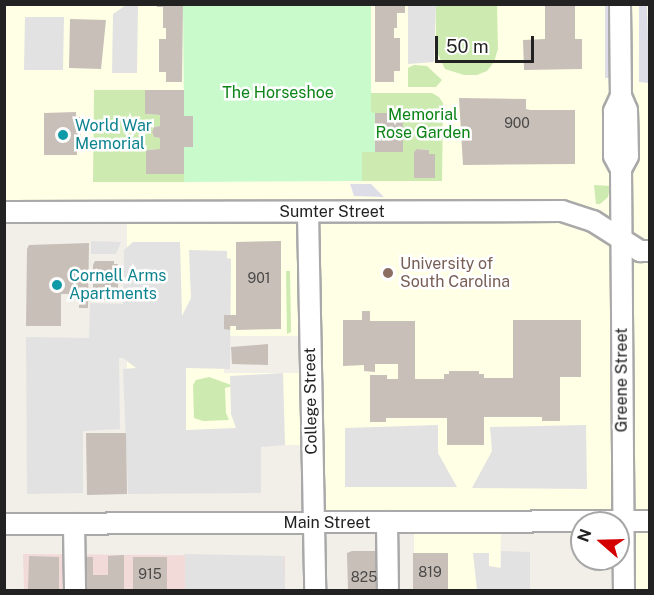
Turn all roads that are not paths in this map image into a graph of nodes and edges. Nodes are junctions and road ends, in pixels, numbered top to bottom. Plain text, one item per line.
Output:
1 (620, 4) edge
2 (4, 212) edge
3 (308, 212) junction
4 (622, 240) junction
5 (650, 251) edge
6 (624, 511) edge
7 (570, 521) edge
8 (630, 521) edge
9 (650, 521) edge
10 (387, 522) junction
11 (314, 523) junction
12 (4, 524) edge
13 (74, 524) junction
14 (624, 571) edge
15 (75, 591) edge
16 (315, 591) edge
17 (388, 591) edge
18 (624, 591) edge

1 - 4 street, Greene Street
2 - 3 street, Sumter Street
3 - 4 street, Sumter Street
3 - 11 street, College Street
4 - 5 street, Sumter Street
4 - 6 street, Greene Street
7 - 10 street, Main Street
8 - 9 street, Main Street
10 - 11 street, Main Street
10 - 17 street
11 - 13 street, Main Street
11 - 16 street, College Street
12 - 13 street, Main Street
13 - 15 street
14 - 18 street, Greene Street

